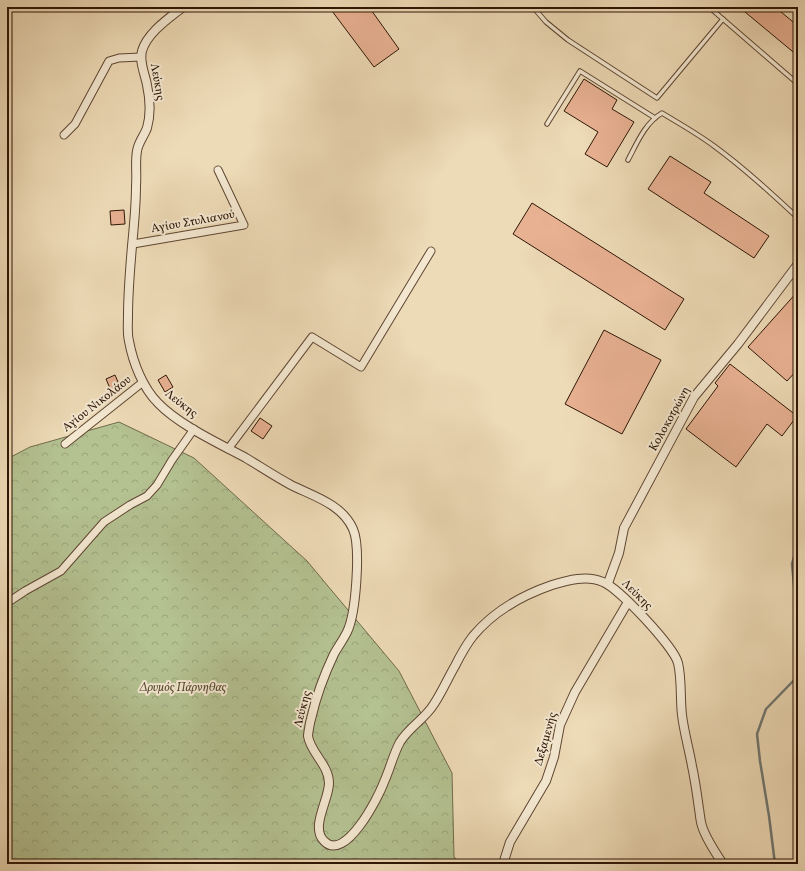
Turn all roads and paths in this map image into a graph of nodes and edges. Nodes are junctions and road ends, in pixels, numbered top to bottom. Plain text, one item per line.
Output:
1 (183, 7) edge
2 (533, 7) edge
3 (709, 7) edge
4 (723, 19) junction
5 (141, 57) junction
6 (798, 84) edge
7 (655, 118) junction
8 (547, 124) dead end
9 (64, 135) dead end
10 (628, 160) dead end
11 (218, 170) dead end
12 (798, 218) edge
13 (133, 244) junction
14 (431, 251) dead end
15 (798, 264) edge
16 (143, 382) junction
17 (194, 429) junction
18 (65, 444) dead end
19 (228, 449) junction
20 (608, 583) junction
21 (628, 602) junction
22 (7, 603) edge
23 (503, 864) edge
24 (723, 864) edge

1 - 5 street, Λεύκης
2 - 4 lane
3 - 4 lane
4 - 6 lane
5 - 9 street
5 - 13 street, Λεύκης
7 - 8 lane
7 - 10 lane
7 - 12 lane
11 - 13 street, Αγίου Στυλιανού
13 - 16 street, Λεύκης
14 - 19 street
15 - 20 street, Κολοκοτρώνη
16 - 17 street, Λεύκης
16 - 18 street, Αγίου Νικολάου
17 - 19 street, Λεύκης
17 - 22 street
19 - 20 street, Λεύκης
20 - 21 street, Λεύκης
21 - 23 street, Δεξαμενής
21 - 24 street, Λεύκης

